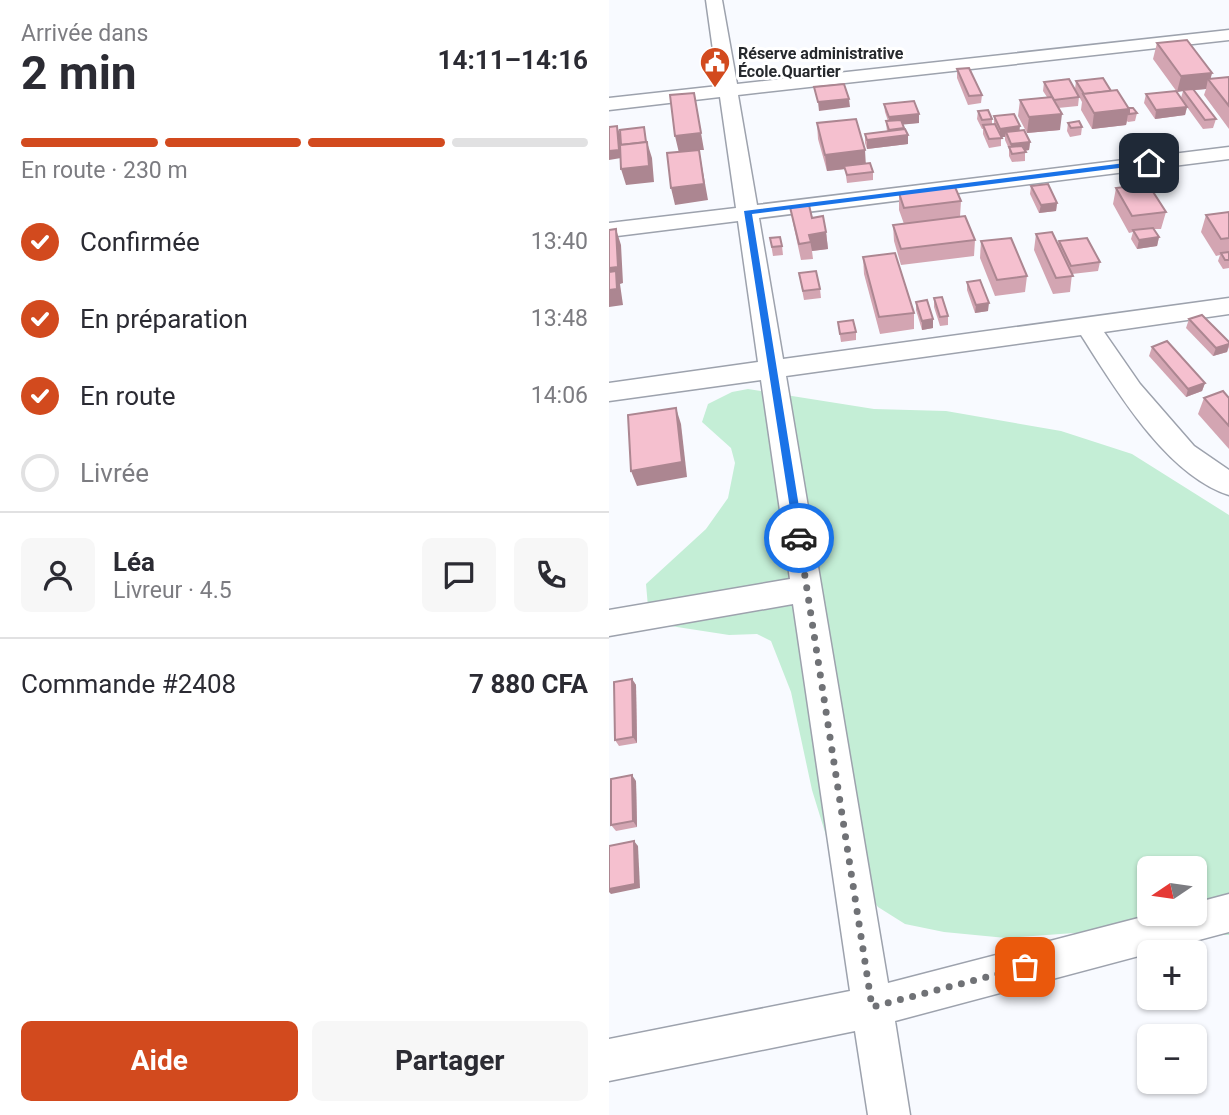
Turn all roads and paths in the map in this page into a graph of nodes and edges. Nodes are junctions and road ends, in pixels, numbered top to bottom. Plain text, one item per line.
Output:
1 (714, 0) edge
2 (1229, 35) edge
3 (728, 92) junction
4 (609, 104) edge
5 (1229, 153) edge
6 (747, 212) junction
7 (609, 230) edge
8 (1229, 306) edge
9 (1088, 327) junction
10 (772, 370) junction
11 (609, 393) edge
12 (1229, 484) edge
13 (807, 589) junction
14 (609, 623) edge
15 (1229, 913) edge
16 (872, 1007) junction
17 (609, 1060) edge
18 (890, 1115) edge

1 - 3 street
2 - 3 street
3 - 4 street
3 - 6 street
5 - 6 street
6 - 7 street
6 - 10 street
8 - 9 street
9 - 10 street
9 - 12 street
10 - 11 street
10 - 13 street
13 - 14 street
13 - 16 street
15 - 16 street
16 - 17 street
16 - 18 street

